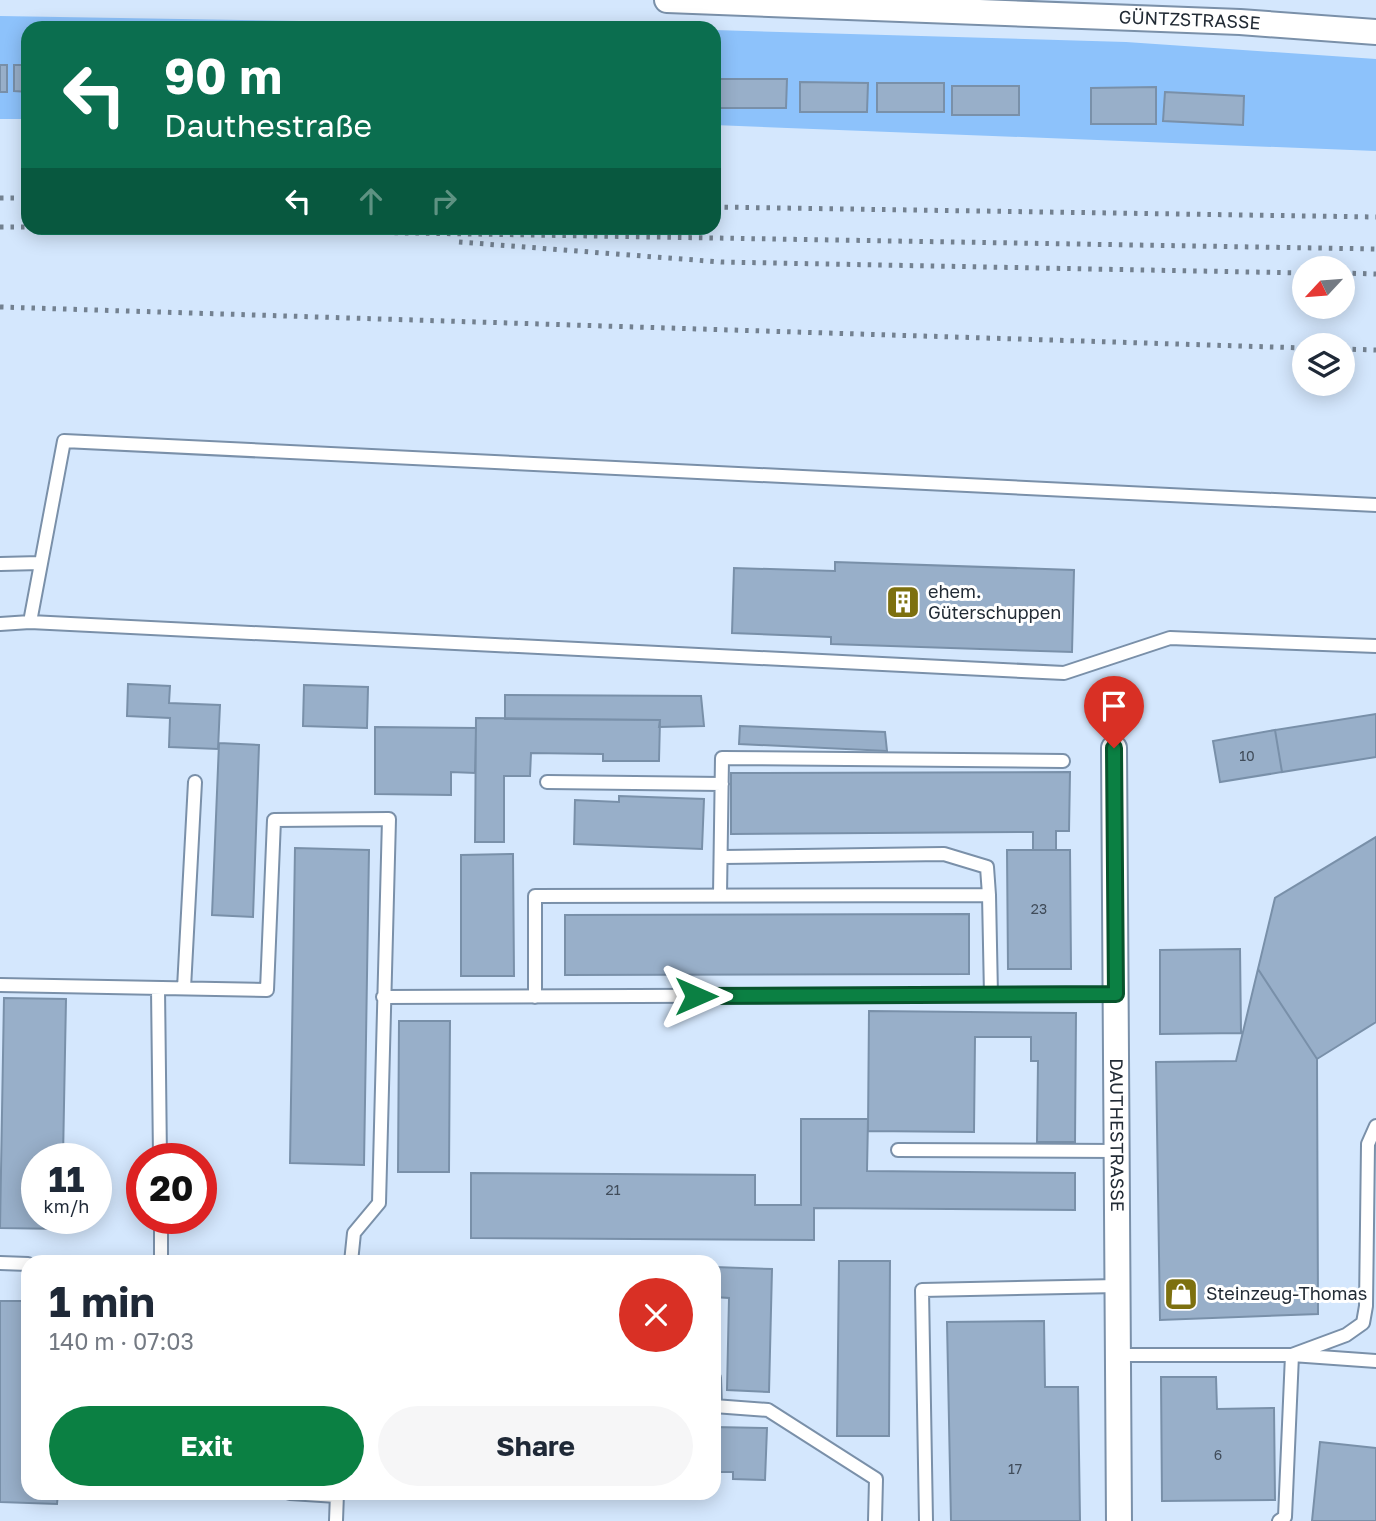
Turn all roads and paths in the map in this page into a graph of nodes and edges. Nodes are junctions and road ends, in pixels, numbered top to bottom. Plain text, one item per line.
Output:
1 (667, 0) edge
2 (1376, 32) edge
3 (1376, 505) edge
4 (40, 563) junction
5 (0, 564) edge
6 (30, 622) junction
7 (0, 624) edge
8 (1376, 646) edge
9 (1114, 748) dead end
10 (1063, 761) dead end
11 (195, 782) dead end
12 (547, 782) dead end
13 (722, 784) junction
14 (722, 857) junction
15 (720, 895) junction
16 (989, 895) junction
17 (0, 985) edge
18 (158, 988) junction
19 (184, 988) junction
20 (1116, 994) junction
21 (991, 995) junction
22 (383, 997) junction
23 (535, 997) junction
24 (1376, 1126) edge
25 (160, 1143) edge
26 (898, 1150) dead end
27 (1117, 1151) junction
28 (161, 1234) edge
29 (161, 1255) edge
30 (352, 1255) edge
31 (0, 1263) edge
32 (21, 1264) edge
33 (1118, 1286) junction
34 (1118, 1355) junction
35 (1292, 1355) junction
36 (1376, 1361) edge
37 (721, 1406) edge
38 (337, 1500) edge
39 (336, 1521) edge
40 (875, 1521) edge
41 (926, 1521) edge
42 (1119, 1521) edge
43 (1279, 1521) edge

1 - 2 street, GÜNTZSTRASSE
3 - 4 lane
4 - 5 lane
4 - 6 lane
6 - 7 lane
6 - 8 lane
9 - 20 street, DAUTHESTRASSE
10 - 13 lane
11 - 19 lane
12 - 13 lane
13 - 14 lane
14 - 15 lane
14 - 16 lane
15 - 16 lane
15 - 23 lane
16 - 21 lane
17 - 18 lane
18 - 19 lane
18 - 25 lane
19 - 22 lane
20 - 21 lane
20 - 27 street, DAUTHESTRASSE
21 - 23 lane
22 - 23 lane
22 - 30 lane
24 - 35 lane
26 - 27 lane
27 - 33 street, DAUTHESTRASSE
28 - 29 lane
31 - 32 lane
33 - 34 street, DAUTHESTRASSE
33 - 41 lane
34 - 35 lane
34 - 42 street, DAUTHESTRASSE
35 - 36 lane
35 - 43 lane
37 - 40 lane
38 - 39 lane

